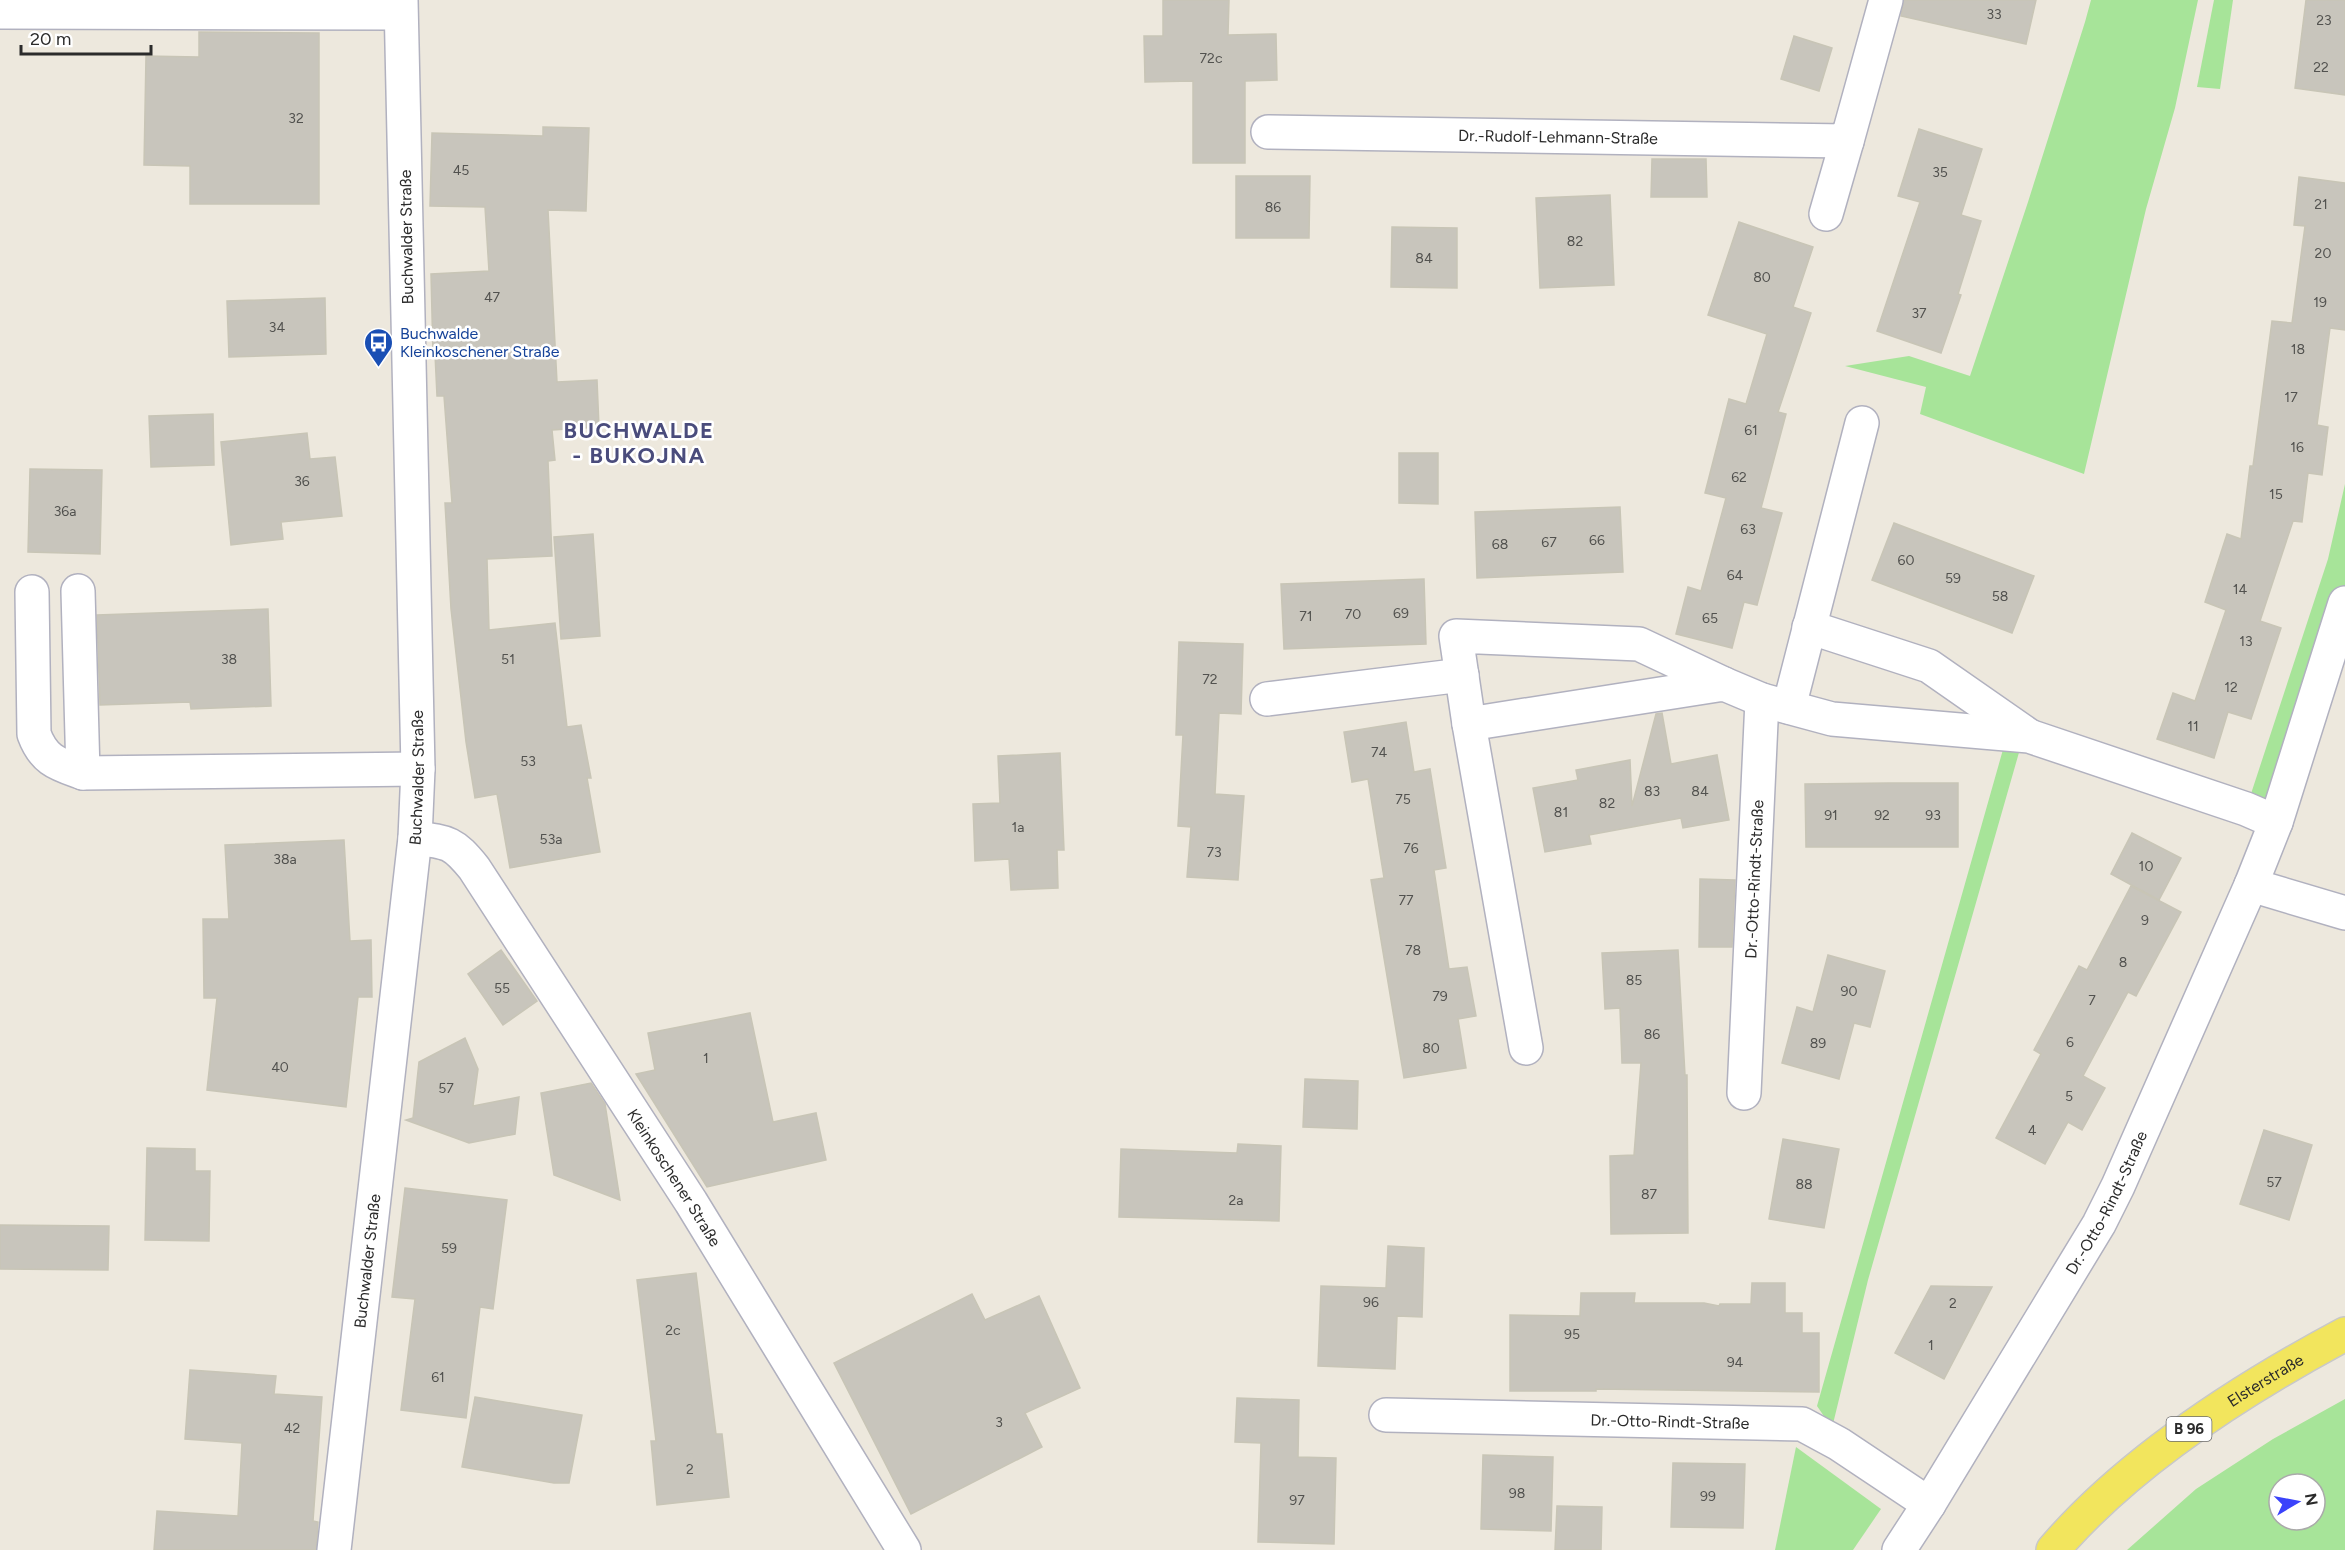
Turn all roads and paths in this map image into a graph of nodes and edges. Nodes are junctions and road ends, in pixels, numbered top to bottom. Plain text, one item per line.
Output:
1 (1886, 0) edge
2 (400, 6) edge
3 (0, 12) edge
4 (1269, 132) dead end
5 (1847, 141) junction
6 (1826, 214) dead end
7 (1862, 423) dead end
8 (78, 591) dead end
9 (32, 592) dead end
10 (2345, 603) edge
11 (1809, 627) junction
12 (1462, 675) junction
13 (1724, 684) junction
14 (1267, 699) dead end
15 (1775, 704) junction
16 (1469, 724) junction
17 (2029, 736) junction
18 (418, 769) junction
19 (83, 773) junction
20 (2276, 822) junction
21 (415, 838) junction
22 (2251, 885) junction
23 (2345, 914) edge
24 (1526, 1048) dead end
25 (1744, 1093) dead end
26 (2345, 1334) edge
27 (1386, 1415) dead end
28 (1929, 1504) junction
29 (334, 1550) edge
30 (904, 1550) edge
31 (1899, 1550) edge
32 (2053, 1550) edge

1 - 5 street
2 - 3 street
2 - 18 street, Buchwalder Straße
4 - 5 street, Dr.-Rudolf-Lehmann-Straße
5 - 6 street
7 - 11 street, Dr.-Otto-Rindt-Straße
8 - 19 street
9 - 19 street
10 - 20 street, Dr.-Otto-Rindt-Straße
11 - 15 street, Dr.-Otto-Rindt-Straße
11 - 17 street
12 - 13 street
12 - 14 street
12 - 16 street
13 - 15 street
13 - 16 street
15 - 17 street
15 - 25 street, Dr.-Otto-Rindt-Straße
16 - 24 street
17 - 20 street
18 - 19 street
18 - 21 street, Buchwalder Straße
20 - 22 street, Dr.-Otto-Rindt-Straße
21 - 29 street, Buchwalder Straße
21 - 30 street, Kleinkoschener Straße
22 - 23 street
22 - 28 street, Dr.-Otto-Rindt-Straße
26 - 32 main road, Elsterstraße / B 96
27 - 28 street, Dr.-Otto-Rindt-Straße
28 - 31 street, Dr.-Otto-Rindt-Straße

